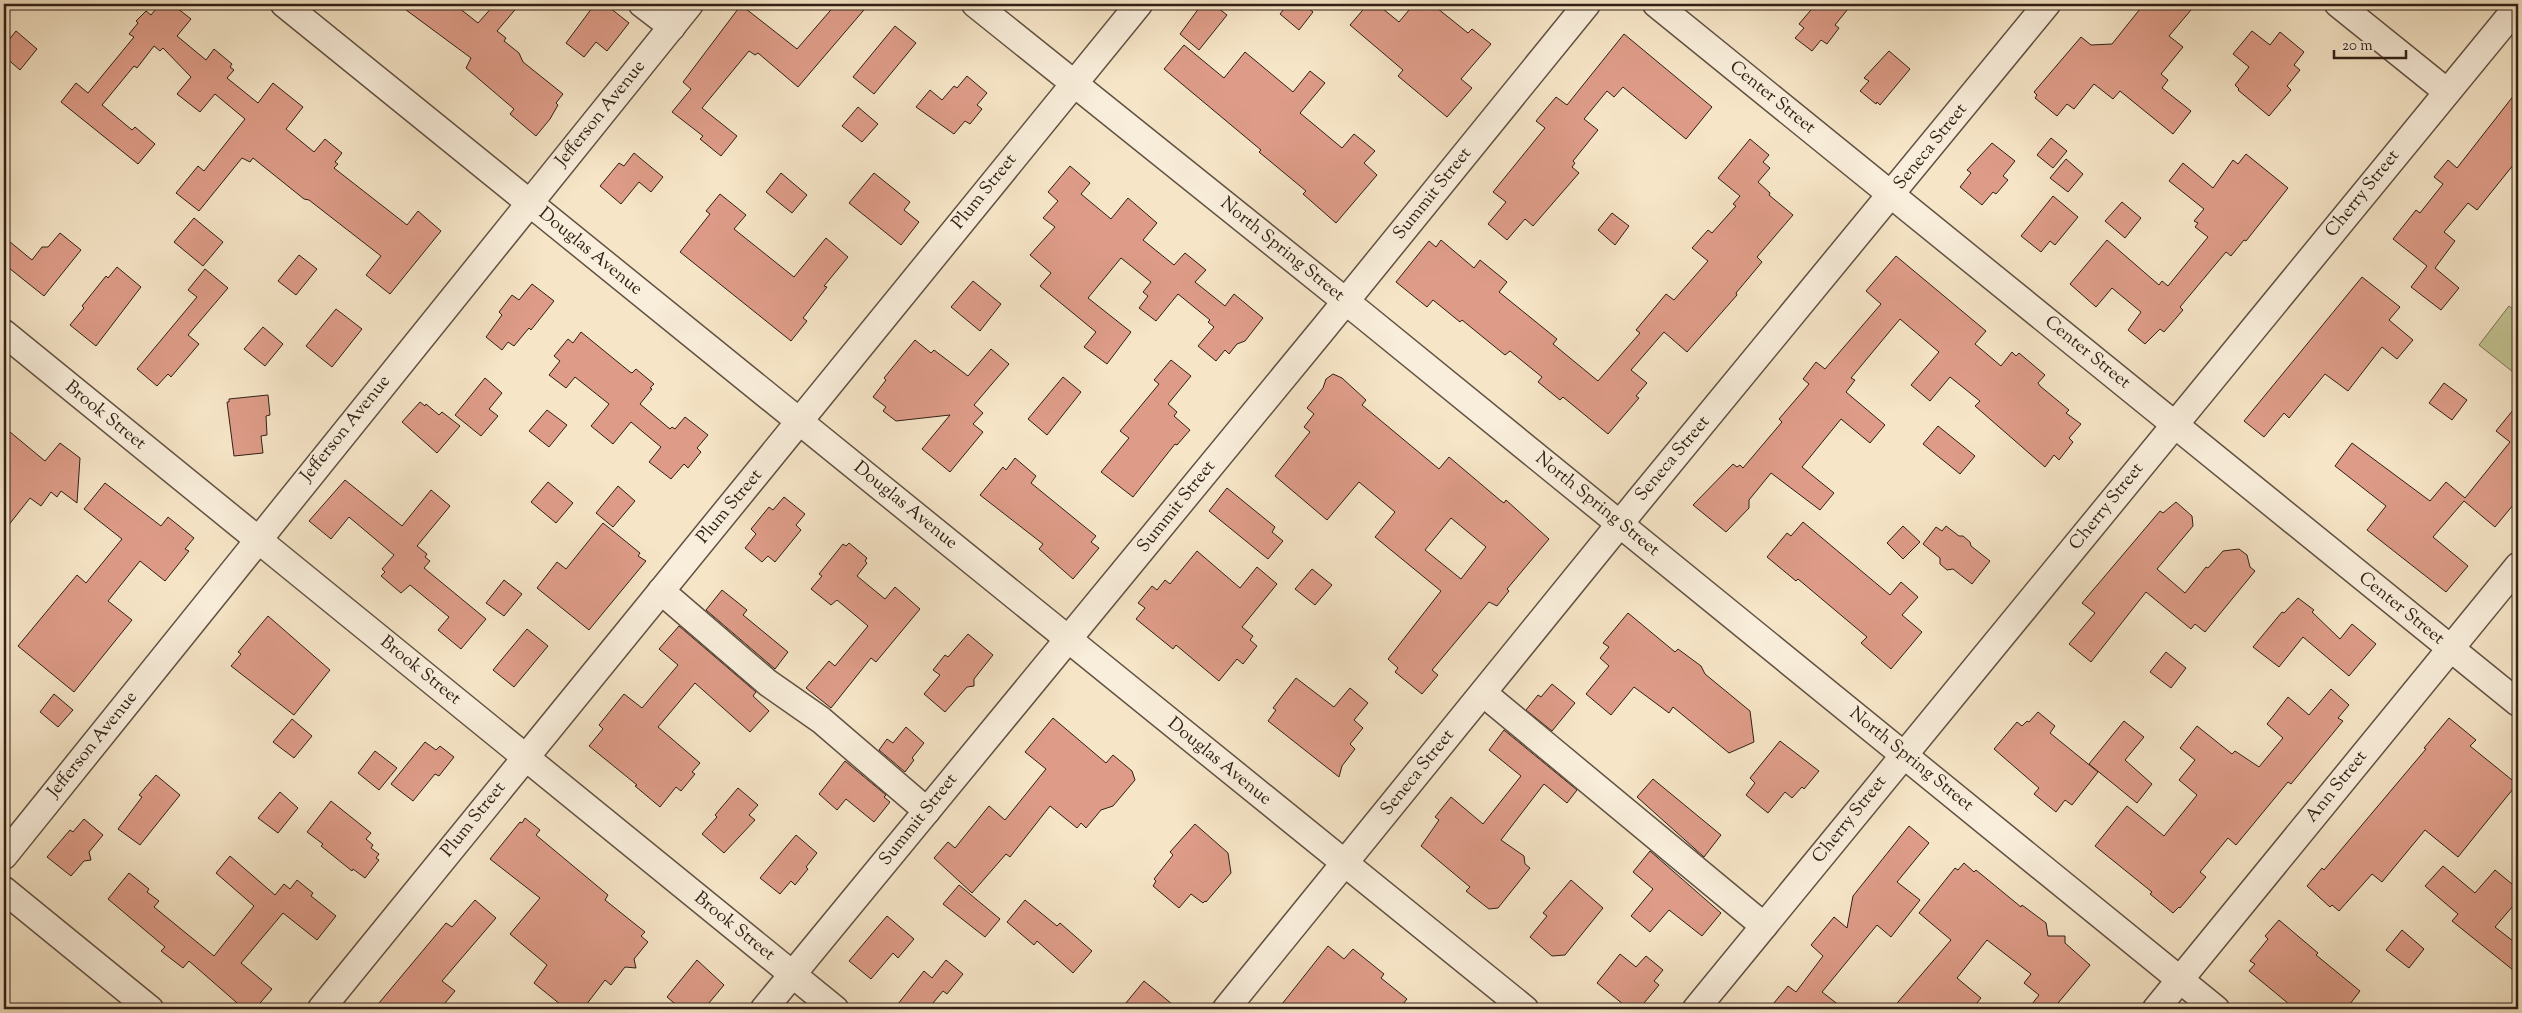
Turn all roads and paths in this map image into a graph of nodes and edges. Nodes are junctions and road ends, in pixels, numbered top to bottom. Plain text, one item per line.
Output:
1 (284, 4) edge
2 (642, 4) edge
3 (690, 4) edge
4 (975, 4) edge
5 (1139, 4) edge
6 (1587, 4) edge
7 (1656, 4) edge
8 (2047, 4) edge
9 (2338, 4) edge
10 (2518, 6) edge
11 (672, 27) junction
12 (1073, 84) junction
13 (2446, 91) junction
14 (1892, 195) junction
15 (529, 203) junction
16 (1346, 301) junction
17 (4, 333) edge
18 (800, 421) junction
19 (2175, 424) junction
20 (1620, 524) junction
21 (257, 540) junction
22 (2518, 566) edge
23 (661, 591) junction
24 (1068, 639) junction
25 (2450, 648) junction
26 (1483, 693) junction
27 (2518, 703) edge
28 (1904, 754) junction
29 (525, 757) junction
30 (927, 811) junction
31 (4, 856) edge
32 (1345, 864) junction
33 (4, 890) edge
34 (1764, 926) junction
35 (792, 975) junction
36 (2180, 980) junction
37 (150, 1009) edge
38 (321, 1009) edge
39 (764, 1009) edge
40 (835, 1009) edge
41 (1226, 1009) edge
42 (1525, 1009) edge
43 (1696, 1009) edge
44 (2156, 1009) edge
45 (2216, 1009) edge

1 - 15 street, Douglas Avenue
2 - 11 street
3 - 11 street, Jefferson Avenue
4 - 12 street, North Spring Street
5 - 12 street, Plum Street
6 - 16 street, Summit Street
7 - 14 street, Center Street
8 - 14 street, Seneca Street
9 - 13 street
10 - 13 street, Cherry Street
11 - 15 street, Jefferson Avenue
12 - 16 street, North Spring Street
12 - 18 street, Plum Street
13 - 19 street, Cherry Street
14 - 19 street, Center Street
14 - 20 street, Seneca Street
15 - 18 street, Douglas Avenue
15 - 21 street, Jefferson Avenue
16 - 20 street, North Spring Street
16 - 24 street, Summit Street
17 - 21 street, Brook Street
18 - 23 street, Plum Street
18 - 24 street, Douglas Avenue
19 - 25 street, Center Street
19 - 28 street, Cherry Street
20 - 26 street, Seneca Street
20 - 28 street, North Spring Street
21 - 29 street, Brook Street
21 - 31 street, Jefferson Avenue
22 - 25 street, Ann Street
23 - 29 street, Plum Street
23 - 30 street
24 - 30 street, Summit Street
24 - 32 street, Douglas Avenue
25 - 27 street, Center Street
25 - 36 street, Ann Street
26 - 32 street, Seneca Street
26 - 34 street
28 - 34 street, Cherry Street
28 - 36 street, North Spring Street
29 - 35 street, Brook Street
29 - 38 street, Plum Street
30 - 35 street, Summit Street
32 - 41 street, Seneca Street
32 - 42 street, Douglas Avenue
33 - 37 street
34 - 43 street, Cherry Street
35 - 39 street, Summit Street
35 - 40 street, Brook Street
36 - 44 street, Ann Street
36 - 45 street, North Spring Street

